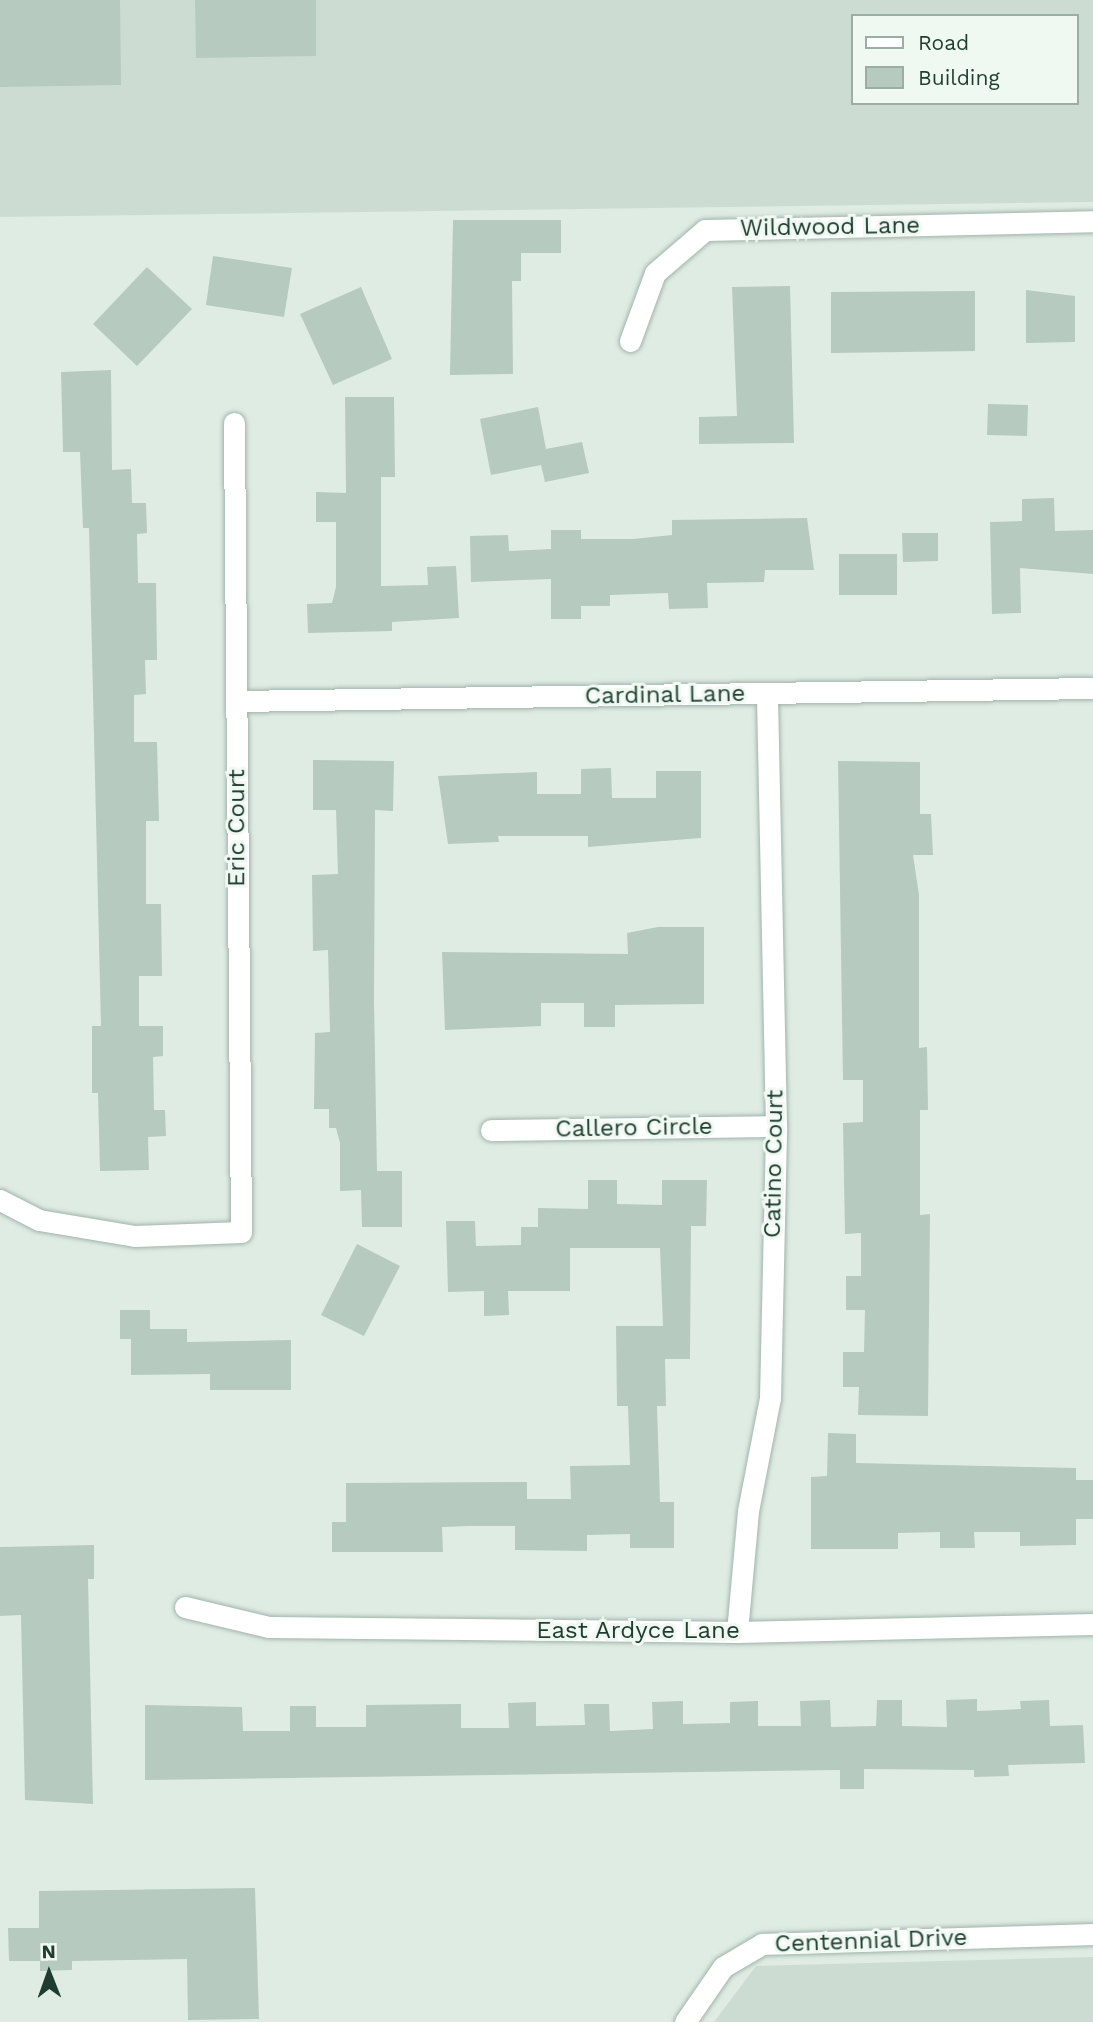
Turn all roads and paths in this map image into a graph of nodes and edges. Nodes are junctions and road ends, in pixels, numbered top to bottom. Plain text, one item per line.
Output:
1 (1093, 220) edge
2 (630, 341) dead end
3 (234, 423) dead end
4 (1093, 688) edge
5 (767, 693) junction
6 (236, 701) junction
7 (776, 1126) junction
8 (491, 1130) dead end
9 (0, 1200) edge
10 (184, 1607) dead end
11 (1093, 1624) edge
12 (737, 1632) junction
13 (1093, 1934) edge
14 (685, 2022) edge

1 - 2 street, Wildwood Lane
3 - 6 street, Eric Court
4 - 5 street, Cardinal Lane
5 - 6 street, Cardinal Lane
5 - 7 street, Catino Court
6 - 9 street, Eric Court
7 - 8 street, Callero Circle
7 - 12 street, Catino Court
10 - 12 street, East Ardyce Lane
11 - 12 street, East Ardyce Lane
13 - 14 street, Centennial Drive

